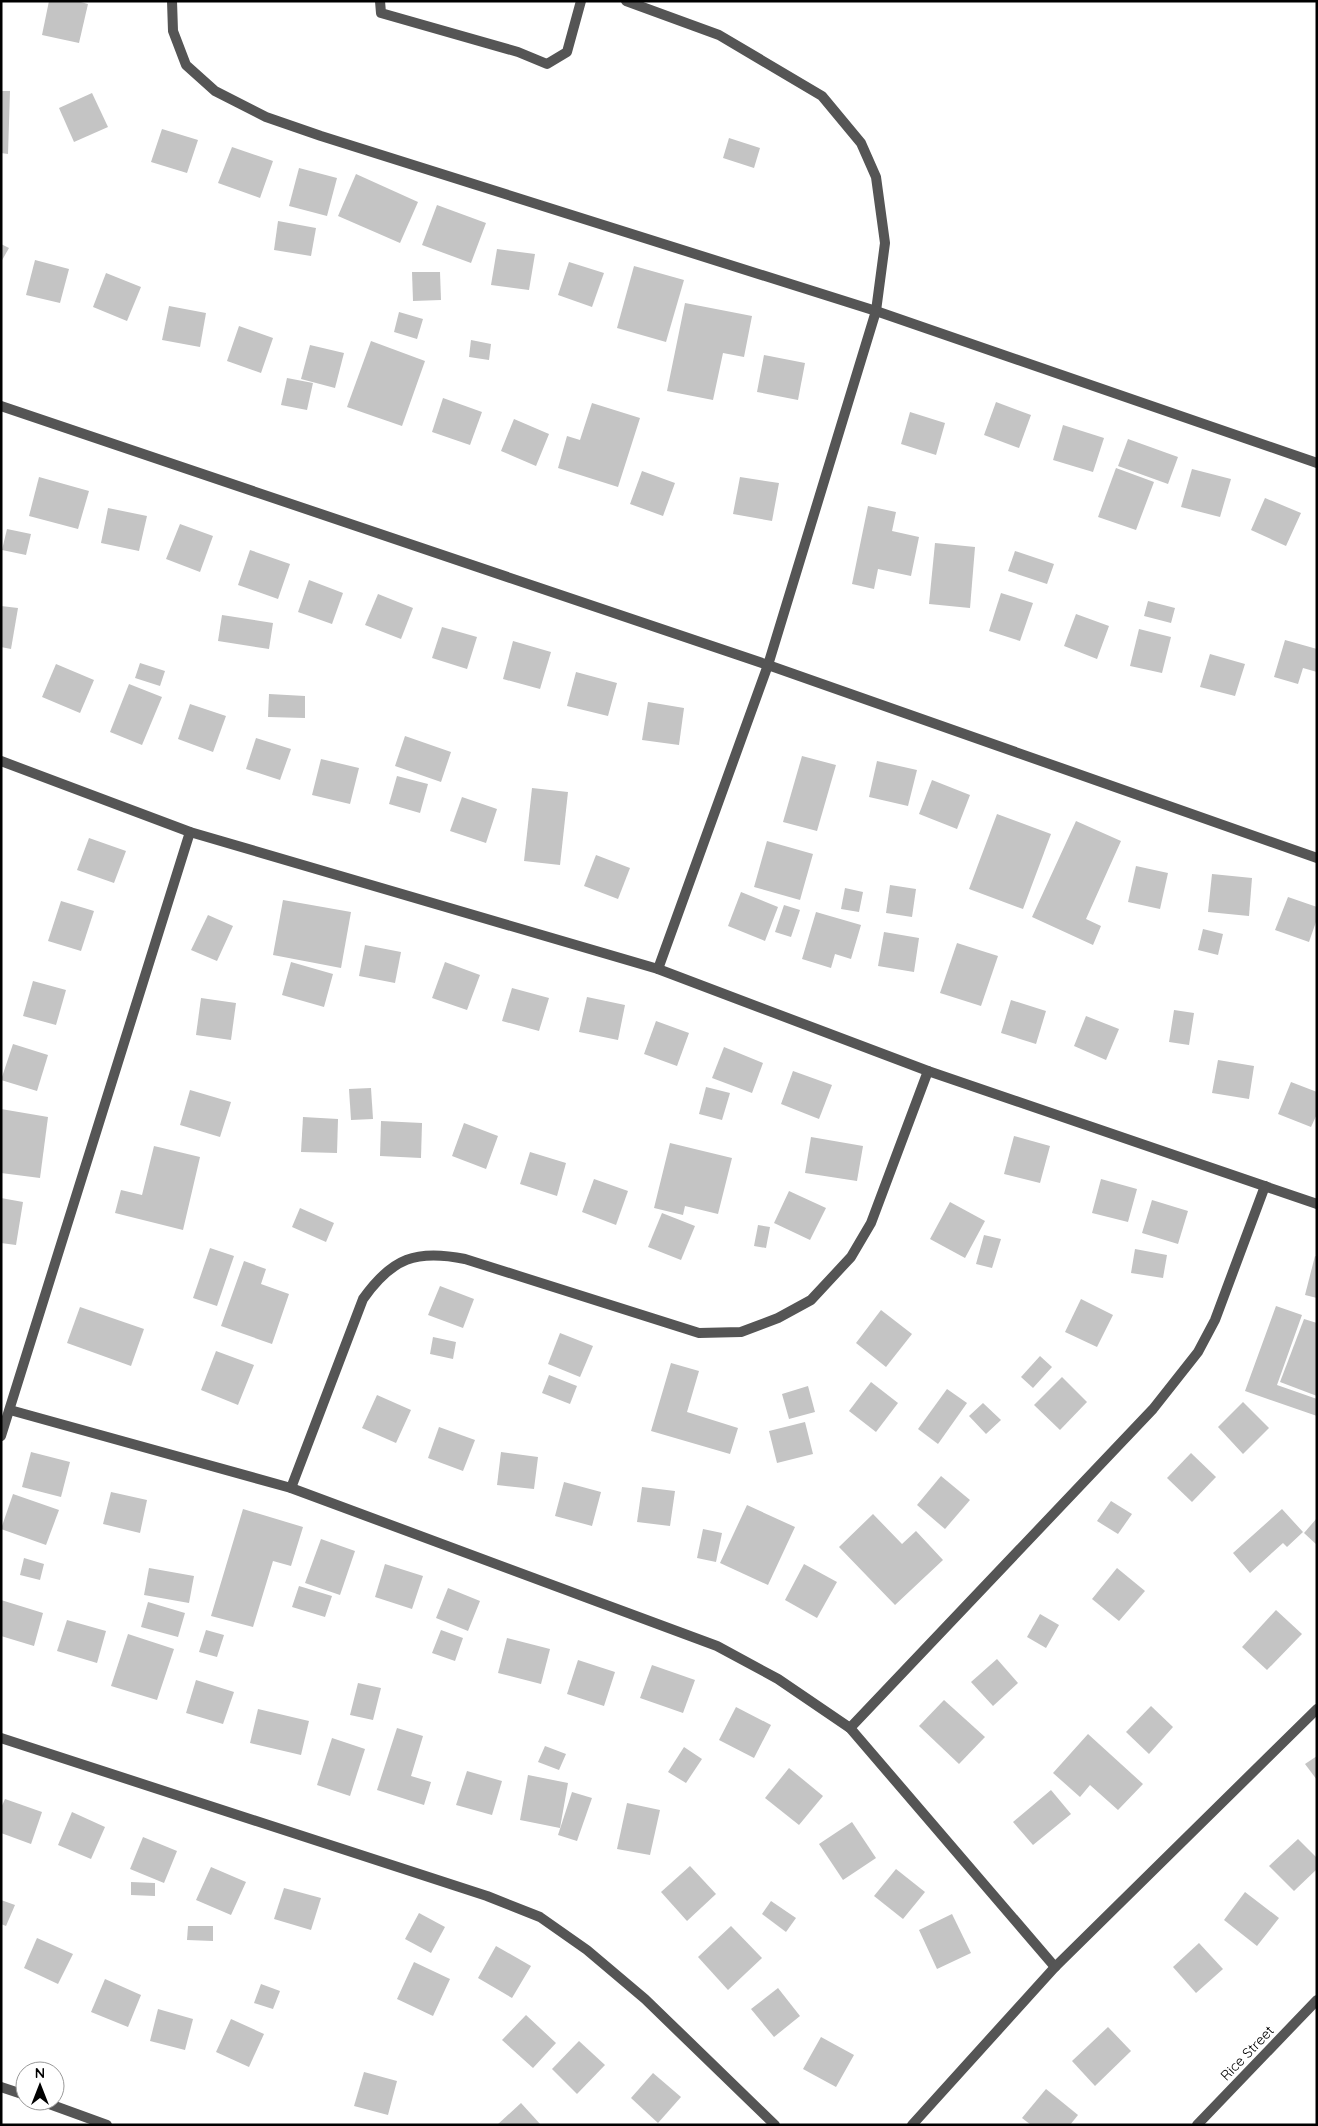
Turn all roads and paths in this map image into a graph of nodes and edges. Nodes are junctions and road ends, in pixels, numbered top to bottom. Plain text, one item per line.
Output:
1 (172, 1) edge
2 (380, 1) edge
3 (581, 1) edge
4 (626, 1) edge
5 (876, 311) junction
6 (1, 406) edge
7 (1317, 463) edge
8 (768, 665) junction
9 (1, 761) edge
10 (190, 832) junction
11 (1317, 858) edge
12 (658, 969) junction
13 (928, 1071) junction
14 (1265, 1186) junction
15 (1317, 1204) edge
16 (10, 1410) junction
17 (1, 1436) edge
18 (291, 1488) junction
19 (1317, 1709) edge
20 (850, 1728) junction
21 (1, 1738) edge
22 (1055, 1967) junction
23 (1317, 2000) edge
24 (1, 2087) edge
25 (15, 2092) edge
26 (65, 2110) edge
27 (107, 2125) edge
28 (775, 2125) edge
29 (912, 2125) edge
30 (1197, 2125) edge

1 - 5 street
2 - 3 street
4 - 5 street
5 - 7 street
5 - 8 street
6 - 8 street
8 - 11 street
8 - 12 street
9 - 10 street
10 - 12 street
10 - 16 street
12 - 13 street
13 - 14 street
13 - 18 street
14 - 15 street
14 - 20 street
16 - 17 street
16 - 18 street
18 - 20 street
19 - 22 street
20 - 22 street
21 - 28 street
22 - 29 street
23 - 30 street, Rice Street
24 - 25 street
26 - 27 street

